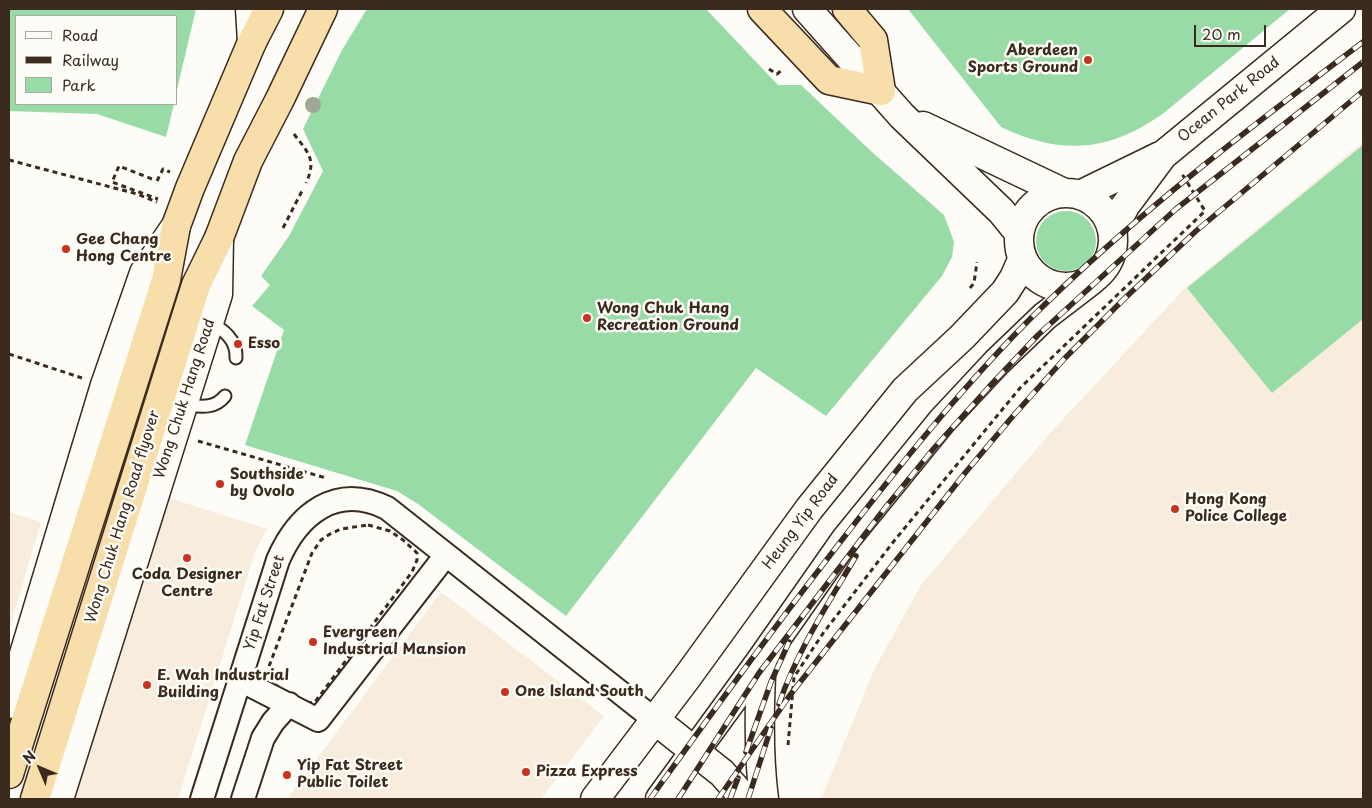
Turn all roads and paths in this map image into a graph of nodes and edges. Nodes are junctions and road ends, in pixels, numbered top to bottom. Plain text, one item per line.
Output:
1 (250, 9) edge
2 (269, 9) edge
3 (324, 9) edge
4 (762, 9) edge
5 (807, 9) edge
6 (847, 9) edge
7 (1341, 9) edge
8 (252, 42) junction
9 (881, 91) junction
10 (902, 116) junction
11 (294, 134) dead end
12 (1163, 155) junction
13 (9, 160) edge
14 (1190, 168) dead end
15 (170, 172) dead end
16 (152, 179) dead end
17 (157, 181) dead end
18 (306, 183) dead end
19 (304, 189) dead end
20 (1072, 194) junction
21 (176, 226) junction
22 (282, 228) dead end
23 (1112, 230) junction
24 (1019, 233) junction
25 (219, 238) junction
26 (1022, 260) junction
27 (1092, 280) junction
28 (209, 320) junction
29 (9, 354) edge
30 (236, 358) dead end
31 (80, 378) dead end
32 (225, 396) dead end
33 (183, 404) junction
34 (173, 434) junction
35 (332, 480) dead end
36 (446, 555) junction
37 (762, 659) junction
38 (240, 680) junction
39 (283, 695) junction
40 (9, 704) edge
41 (655, 720) junction
42 (788, 749) dead end
43 (695, 750) junction
44 (9, 774) edge
45 (35, 799) edge
46 (59, 799) edge
47 (202, 799) edge
48 (243, 799) edge
49 (595, 799) edge
50 (660, 799) edge
51 (745, 799) edge
52 (764, 799) edge

1 - 8 street
2 - 8 highway
3 - 25 highway, Wong Chuk Hang Road
4 - 9 highway
5 - 9 street
6 - 9 highway
7 - 12 street, Ocean Park Road
8 - 21 highway
9 - 10 street
10 - 20 street
10 - 24 street
11 - 18 path
12 - 20 street, Ocean Park Road
12 - 23 street, Ocean Park Road
13 - 16 path
14 - 42 path
15 - 17 path
19 - 22 path
20 - 23 street
20 - 24 street, Ocean Park Road
21 - 40 street
21 - 44 highway, Wong Chuk Hang Road flyover
23 - 27 street, Ocean Park Road
24 - 26 street
25 - 28 street, Wong Chuk Hang Road
25 - 45 highway, Wong Chuk Hang Road flyover
26 - 27 street
26 - 41 street, Heung Yip Road
27 - 37 street
28 - 30 lane
28 - 33 street, Wong Chuk Hang Road
29 - 31 path
32 - 33 lane
33 - 34 street, Wong Chuk Hang Road
34 - 35 path
34 - 46 street, Wong Chuk Hang Road
36 - 38 street, Yip Fat Street
36 - 39 street
36 - 41 street, Yip Fat Street
37 - 43 street
37 - 52 street
38 - 39 street
38 - 47 street, Yip Fat Street
39 - 39 path
39 - 48 street
41 - 43 street
41 - 49 street, Heung Yip Road
43 - 50 street
43 - 51 street

